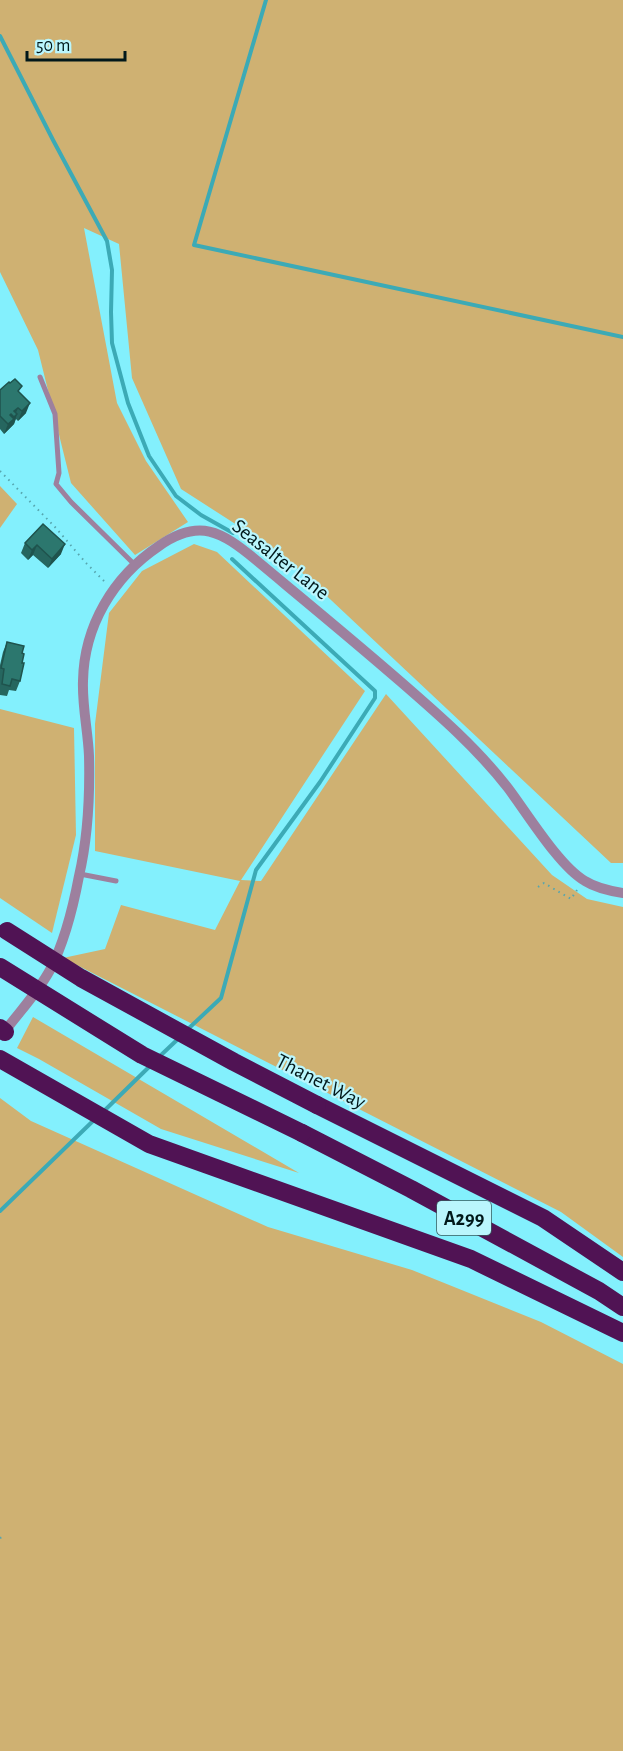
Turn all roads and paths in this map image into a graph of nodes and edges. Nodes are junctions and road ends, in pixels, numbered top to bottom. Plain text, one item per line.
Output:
1 (40, 377) dead end
2 (0, 471) edge
3 (134, 564) junction
4 (113, 589) junction
5 (80, 874) junction
6 (116, 881) dead end
7 (585, 881) junction
8 (538, 887) dead end
9 (623, 892) edge
10 (4, 929) edge
11 (0, 967) edge
12 (2, 1033) edge
13 (0, 1059) edge
14 (623, 1272) edge
15 (623, 1307) edge
16 (623, 1333) edge

1 - 3 lane
2 - 4 path
3 - 4 street, Seasalter Lane
3 - 7 street, Seasalter Lane
4 - 5 street, Seasalter Lane
5 - 6 lane
5 - 12 street, Seasalter Lane
7 - 8 path
7 - 9 street, Seasalter Lane
10 - 14 highway, Thanet Way / A299, bridge
11 - 15 highway, A299, bridge
13 - 16 highway

